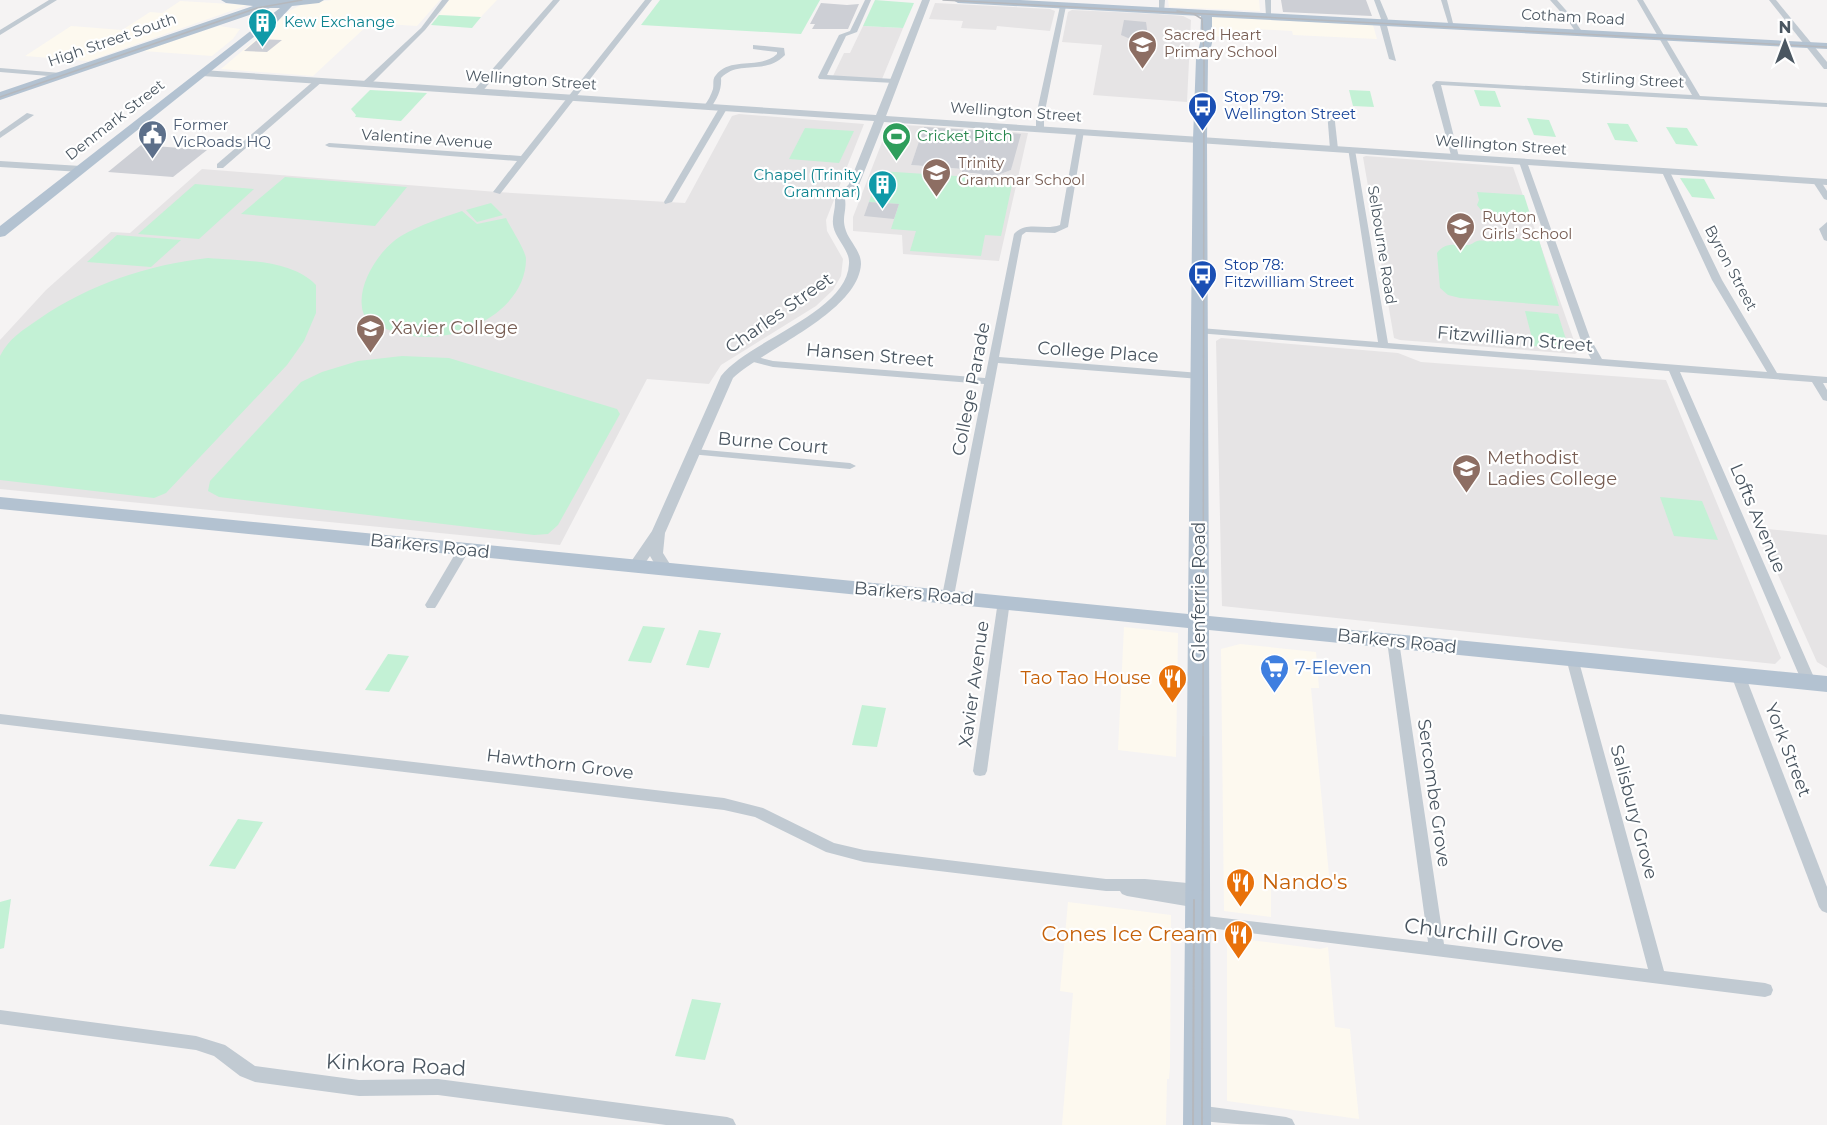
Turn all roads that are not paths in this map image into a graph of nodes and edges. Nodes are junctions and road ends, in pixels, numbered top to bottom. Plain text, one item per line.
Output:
1 (54, 0) edge
2 (226, 0) edge
3 (319, 0) edge
4 (446, 0) edge
5 (557, 0) edge
6 (649, 0) edge
7 (868, 0) edge
8 (926, 0) edge
9 (958, 0) edge
10 (1268, 0) edge
11 (1377, 0) edge
12 (1444, 0) edge
13 (1552, 0) edge
14 (1640, 0) edge
15 (1772, 0) edge
16 (287, 1) edge
17 (269, 2) edge
18 (1059, 4) edge
19 (1162, 5) edge
20 (1202, 13) junction
21 (1269, 16) junction
22 (1382, 22) junction
23 (1452, 26) junction
24 (0, 33) edge
25 (1579, 33) junction
26 (251, 34) junction
27 (1661, 37) junction
28 (1807, 45) junction
29 (1827, 46) edge
30 (756, 47) dead end
31 (1393, 58) dead end
32 (1827, 67) edge
33 (0, 70) edge
34 (202, 73) junction
35 (61, 75) junction
36 (319, 81) junction
37 (894, 81) junction
38 (366, 84) junction
39 (478, 91) junction
40 (0, 96) edge
41 (1697, 97) junction
42 (572, 98) junction
43 (1827, 105) edge
44 (708, 106) junction
45 (724, 107) junction
46 (1329, 113) dead end
47 (30, 115) dead end
48 (880, 117) junction
49 (1037, 128) junction
50 (1080, 131) junction
51 (0, 136) edge
52 (1200, 139) junction
53 (329, 145) dead end
54 (1334, 149) junction
55 (1351, 150) junction
56 (1455, 157) junction
57 (523, 159) junction
58 (1522, 162) junction
59 (0, 164) edge
60 (220, 166) dead end
61 (81, 169) junction
62 (1666, 172) junction
63 (1822, 182) edge
64 (497, 192) dead end
65 (1827, 197) edge
66 (668, 202) dead end
67 (1827, 225) edge
68 (0, 233) edge
69 (1827, 238) edge
70 (1200, 331) junction
71 (1383, 345) junction
72 (750, 358) junction
73 (994, 360) junction
74 (1594, 362) junction
75 (1673, 368) junction
76 (1200, 376) junction
77 (1774, 376) junction
78 (1822, 380) edge
79 (989, 381) junction
80 (1827, 398) edge
81 (694, 452) junction
82 (850, 466) dead end
83 (0, 503) edge
84 (659, 532) junction
85 (464, 549) junction
86 (636, 566) junction
87 (665, 569) junction
88 (948, 596) junction
89 (1004, 602) junction
90 (431, 605) dead end
91 (1199, 622) junction
92 (1393, 641) junction
93 (1572, 658) junction
94 (1738, 675) junction
95 (1818, 683) edge
96 (0, 719) edge
97 (980, 771) dead end
98 (1198, 904) junction
99 (1827, 907) edge
100 (1437, 950) junction
101 (1658, 977) junction
102 (1765, 990) dead end
103 (0, 1017) edge
104 (1197, 1119) edge
105 (727, 1125) edge
106 (1286, 1125) edge

1 - 24 street
2 - 17 main road
3 - 16 main road
4 - 38 street
5 - 39 street
6 - 42 street
7 - 37 street
8 - 37 street, Charles Street
9 - 18 main road, Cotham Road
10 - 21 street
11 - 22 street
12 - 23 street
13 - 25 street
14 - 27 street
15 - 28 street
16 - 17 main road
16 - 26 main road, Denmark Street
17 - 26 main road, Denmark Street
17 - 35 main road, High Street South
18 - 19 main road, Cotham Road
18 - 49 street
19 - 20 main road, Cotham Road
20 - 21 main road, Cotham Road
20 - 52 main road, Glenferrie Road
21 - 22 main road, Cotham Road
22 - 23 main road, Cotham Road
22 - 31 street
23 - 25 main road, Cotham Road
25 - 27 main road, Cotham Road
26 - 34 main road, Denmark Street
27 - 28 main road, Cotham Road
27 - 41 street
28 - 29 main road, Cotham Road
28 - 32 street
30 - 44 street
33 - 35 street
34 - 36 street, Wellington Street
34 - 61 main road, Denmark Street
35 - 40 main road, High Street South
36 - 38 street, Wellington Street
36 - 60 street
37 - 48 street, Charles Street
38 - 39 street, Wellington Street
39 - 42 street, Wellington Street
41 - 43 street, Stirling Street
41 - 56 street, Stirling Street
42 - 44 street, Wellington Street
42 - 57 street
44 - 45 street, Wellington Street
45 - 48 street, Wellington Street
45 - 66 street
46 - 54 street
47 - 51 street
48 - 49 street, Wellington Street
48 - 72 street, Charles Street
49 - 50 street, Wellington Street
50 - 52 street, Wellington Street
50 - 73 street, College Parade
52 - 54 street, Wellington Street
52 - 70 main road, Glenferrie Road
53 - 57 street, Valentine Avenue
54 - 55 street, Wellington Street
55 - 56 street, Wellington Street
55 - 71 street, Selbourne Road
56 - 58 street, Wellington Street
57 - 64 street
58 - 62 street, Wellington Street
58 - 74 street
59 - 61 street
61 - 68 main road, Denmark Street
62 - 63 street, Wellington Street
62 - 77 street, Byron Street
63 - 65 street
67 - 69 street
70 - 71 street, Fitzwilliam Street
70 - 76 main road, Glenferrie Road
71 - 74 street, Fitzwilliam Street
72 - 79 street, Hansen Street
72 - 81 street, Charles Street
73 - 76 street, College Place
73 - 79 street, College Parade
74 - 75 street, Fitzwilliam Street
75 - 77 street, Fitzwilliam Street
75 - 95 street, Lofts Avenue
76 - 91 main road, Glenferrie Road
77 - 78 street, Fitzwilliam Street
78 - 80 street
79 - 88 street, College Parade
81 - 82 street, Burne Court
81 - 84 street, Charles Street
83 - 85 main road, Barkers Road
84 - 86 street, Charles Street
84 - 87 street, Charles Street
85 - 86 main road, Barkers Road
85 - 90 street
86 - 87 main road, Barkers Road
87 - 88 main road, Barkers Road
88 - 89 main road, Barkers Road
89 - 91 main road, Barkers Road
89 - 97 street, Xavier Avenue
91 - 92 main road, Barkers Road
91 - 98 main road, Glenferrie Road
92 - 93 main road, Barkers Road
92 - 100 street, Sercombe Grove
93 - 94 main road, Barkers Road
93 - 101 street, Salisbury Grove
94 - 95 main road, Barkers Road
94 - 99 street, York Street
96 - 98 street, Hawthorn Grove
98 - 100 street, Churchill Grove
98 - 104 main road, Glenferrie Road
100 - 101 street, Churchill Grove
101 - 102 street, Churchill Grove
103 - 105 street, Kinkora Road
104 - 106 street

